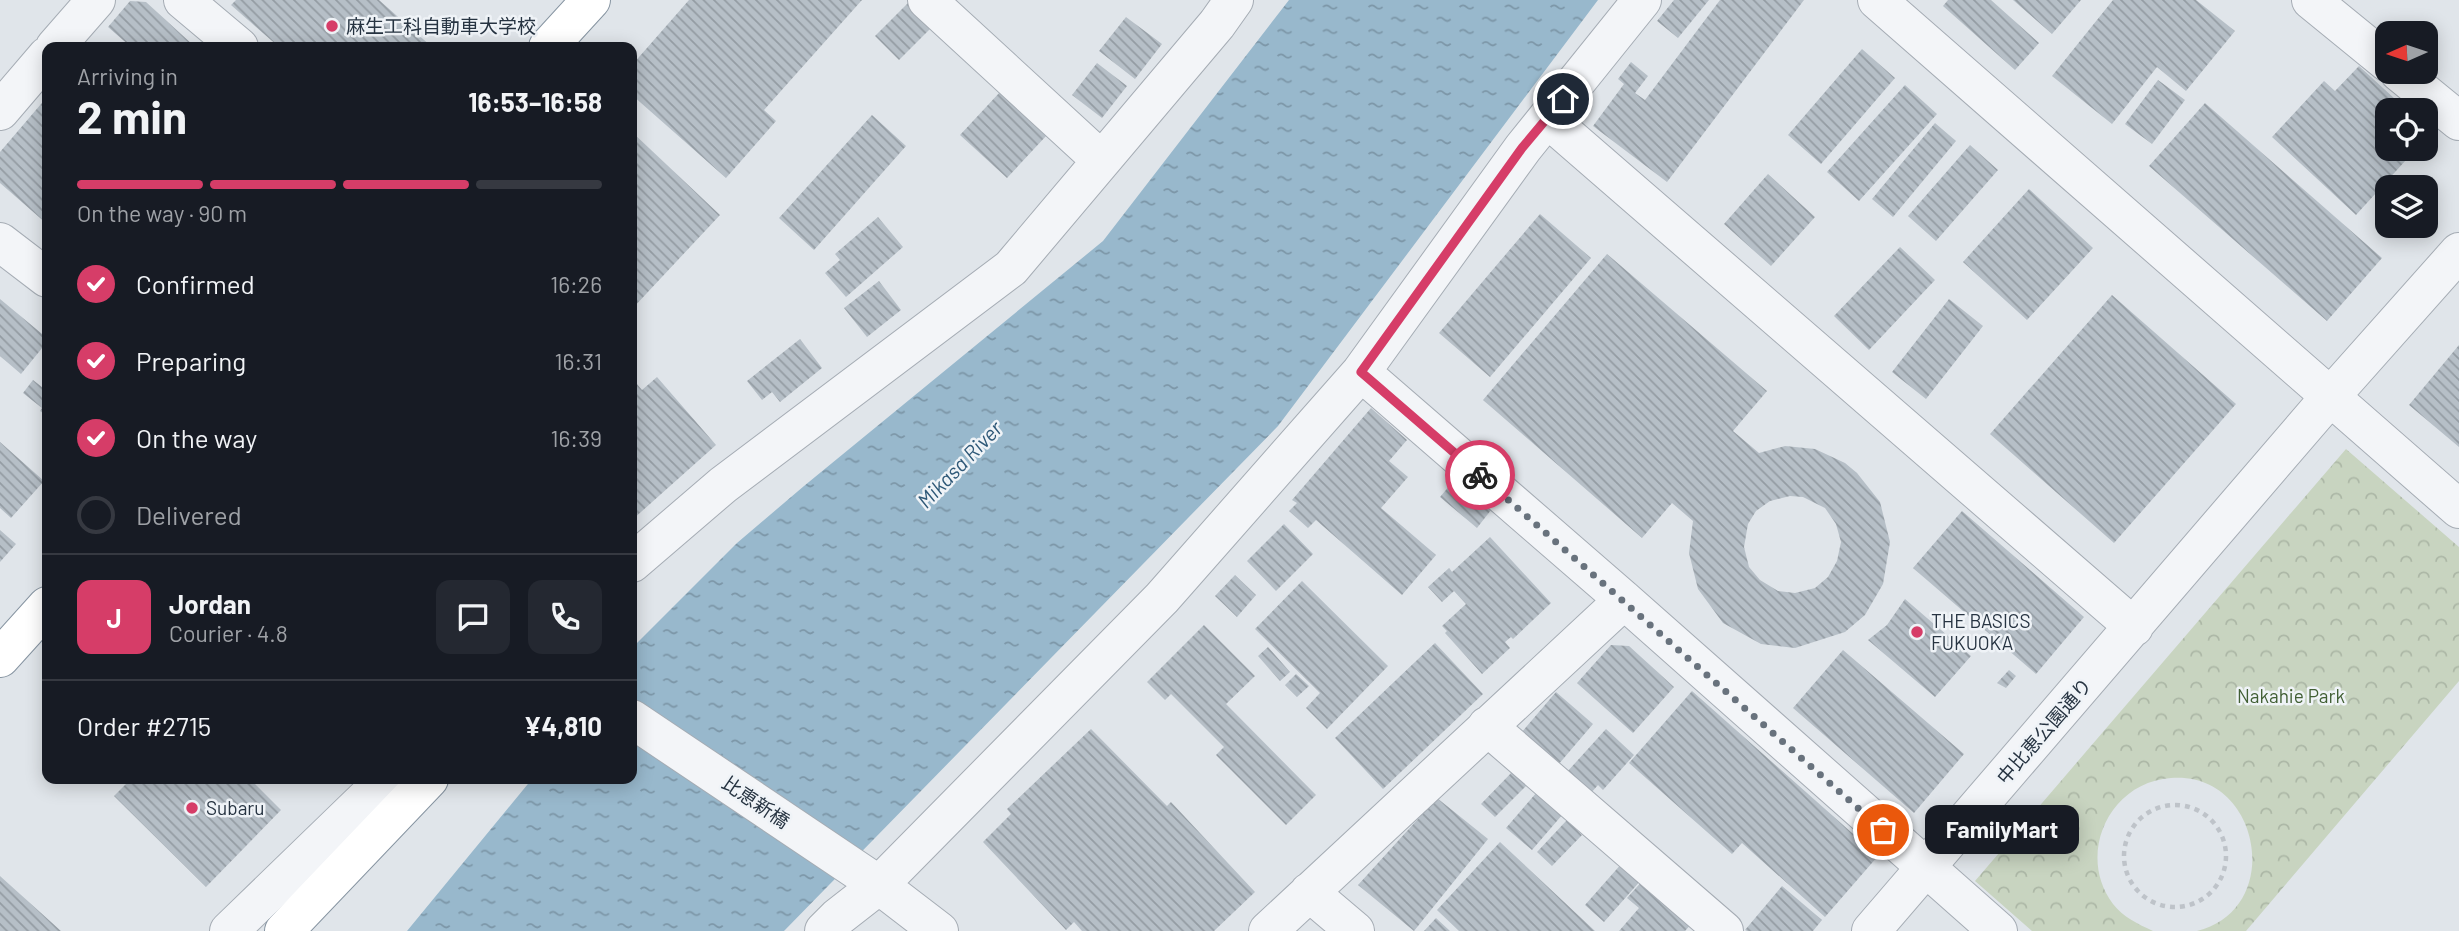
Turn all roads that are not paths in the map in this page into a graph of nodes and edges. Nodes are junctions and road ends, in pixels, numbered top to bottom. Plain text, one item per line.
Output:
1 (96, 0) edge
2 (183, 0) edge
3 (591, 0) edge
4 (927, 0) edge
5 (1234, 0) edge
6 (1642, 0) edge
7 (1877, 0) edge
8 (2311, 0) edge
9 (59, 42) edge
10 (233, 42) edge
11 (553, 42) edge
12 (2375, 52) edge
13 (42, 62) edge
14 (2414, 84) edge
15 (0, 111) edge
16 (1548, 119) junction
17 (2459, 121) edge
18 (1101, 160) junction
19 (0, 242) edge
20 (2459, 252) edge
21 (42, 274) edge
22 (1361, 372) junction
23 (2330, 397) junction
24 (2459, 509) edge
25 (1574, 525) dead end
26 (637, 559) edge
27 (1596, 575) junction
28 (1624, 600) junction
29 (42, 612) edge
30 (2134, 627) junction
31 (0, 658) edge
32 (637, 722) edge
33 (1487, 726) junction
34 (381, 784) edge
35 (424, 784) edge
36 (1926, 868) junction
37 (879, 886) junction
38 (1310, 892) junction
39 (229, 931) edge
40 (284, 931) edge
41 (824, 931) edge
42 (939, 931) edge
43 (1268, 931) edge
44 (1355, 931) edge
45 (1724, 931) edge
46 (1871, 931) edge
47 (1998, 931) edge

1 - 9 street
2 - 10 street
3 - 11 highway
4 - 18 street
5 - 18 street
6 - 16 street
7 - 23 street
8 - 12 street
13 - 15 street
14 - 17 street
16 - 22 street
16 - 30 street
18 - 26 street
19 - 21 street
20 - 23 street, 中比恵公園通り
22 - 27 street
22 - 37 street
23 - 24 street
23 - 30 street, 中比恵公園通り
25 - 27 street
27 - 28 street
28 - 33 street
28 - 36 street
29 - 31 highway
30 - 36 street, 中比恵公園通り
32 - 37 street, 比恵新橋
33 - 38 street
33 - 45 street
34 - 39 street
35 - 40 highway
36 - 46 street, 中比恵公園通り
36 - 47 street
37 - 41 street
37 - 42 street, 比恵新橋
38 - 43 street
38 - 44 street

